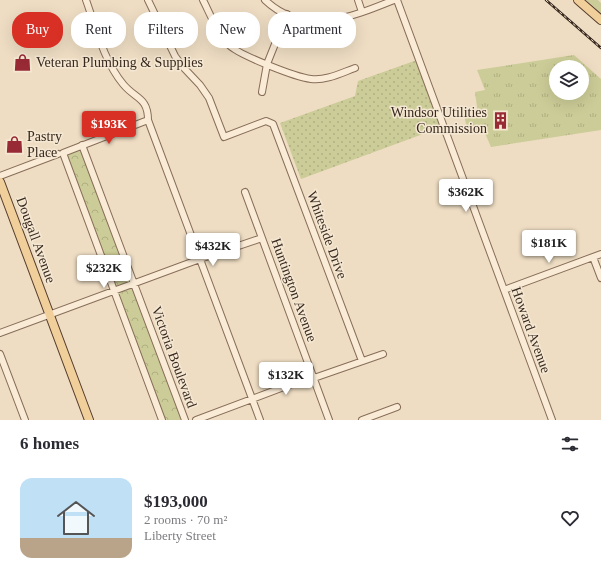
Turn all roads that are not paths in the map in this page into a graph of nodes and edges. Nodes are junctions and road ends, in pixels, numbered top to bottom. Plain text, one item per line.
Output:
1 (86, 0) edge
2 (148, 0) edge
3 (203, 0) edge
4 (265, 0) edge
5 (358, 0) edge
6 (394, 0) edge
7 (397, 0) edge
8 (578, 0) edge
9 (283, 12) edge
10 (362, 12) junction
11 (356, 14) edge
12 (601, 20) edge
13 (273, 48) edge
14 (267, 64) junction
15 (355, 68) dead end
16 (262, 92) dead end
17 (148, 120) junction
18 (82, 145) junction
19 (60, 153) junction
20 (0, 176) edge
21 (0, 182) edge
22 (245, 192) dead end
23 (262, 238) junction
24 (601, 254) edge
25 (593, 257) junction
26 (200, 258) junction
27 (601, 278) edge
28 (134, 283) junction
29 (114, 290) junction
30 (504, 290) junction
31 (49, 315) junction
32 (0, 333) edge
33 (0, 354) edge
34 (383, 354) dead end
35 (362, 361) junction
36 (314, 378) junction
37 (252, 399) junction
38 (397, 408) dead end
39 (381, 414) junction
40 (25, 420) edge
41 (88, 420) edge
42 (162, 420) edge
43 (185, 420) edge
44 (196, 420) edge
45 (260, 420) edge
46 (329, 420) edge
47 (362, 420) edge
48 (383, 420) edge
49 (552, 420) edge

1 - 17 street
2 - 35 street, Whiteside Drive
3 - 14 street
4 - 9 street
5 - 10 street
6 - 10 street
7 - 30 street, Howard Avenue
8 - 12 main road
10 - 11 street
13 - 14 street
14 - 15 street
14 - 16 street
17 - 18 street
17 - 26 street
18 - 19 street
18 - 28 street, Victoria Boulevard
19 - 20 street
19 - 29 street
21 - 31 main road, Dougall Avenue
22 - 23 street, Huntington Avenue
23 - 26 street
23 - 36 street, Huntington Avenue
24 - 25 street
25 - 27 street
25 - 30 street
26 - 28 street
26 - 37 street
28 - 29 street
28 - 43 street, Victoria Boulevard
29 - 31 street
29 - 42 street
30 - 49 street, Howard Avenue
31 - 32 street
31 - 41 main road, Dougall Avenue
33 - 40 street
34 - 35 street
35 - 36 street
36 - 37 street
36 - 46 street, Huntington Avenue
37 - 44 street
37 - 45 street
38 - 39 street
39 - 47 street
39 - 48 street

